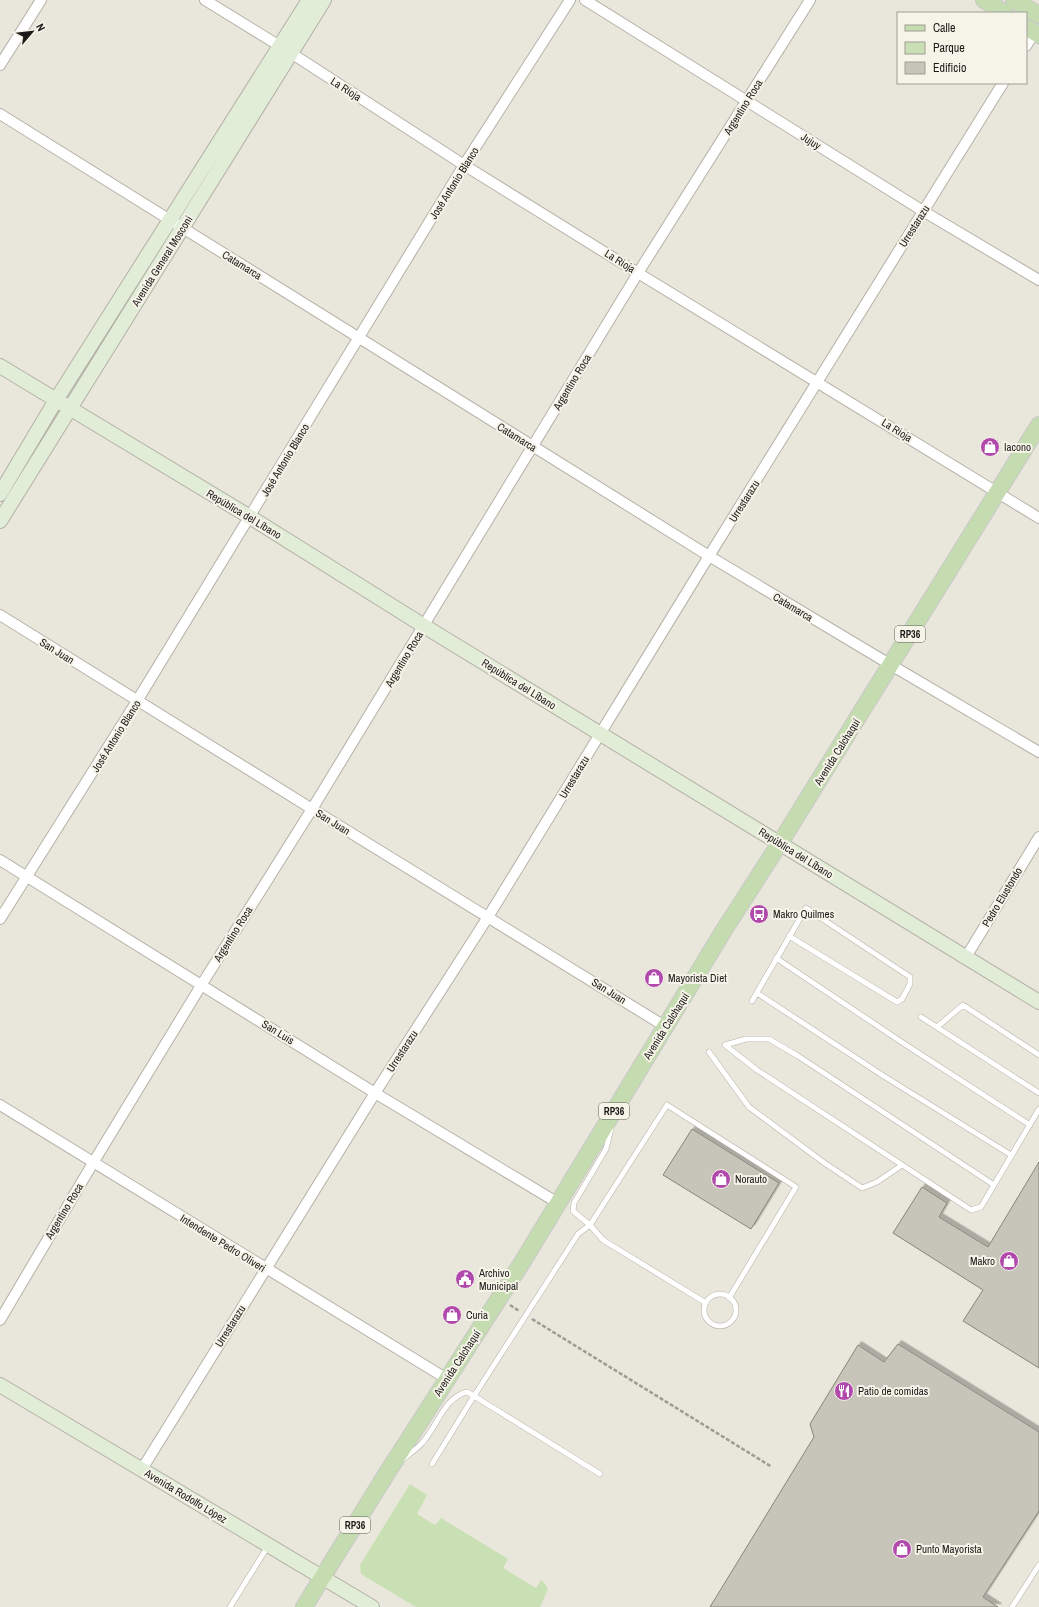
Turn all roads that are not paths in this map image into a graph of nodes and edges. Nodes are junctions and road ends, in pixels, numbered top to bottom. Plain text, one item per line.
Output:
1 (41, 0) edge
2 (205, 0) edge
3 (309, 0) edge
4 (324, 0) edge
5 (570, 0) edge
6 (584, 0) edge
7 (810, 0) edge
8 (984, 0) edge
9 (1014, 0) edge
10 (1003, 12) edge
11 (1039, 15) edge
12 (1035, 31) edge
13 (1027, 44) edge
14 (285, 50) junction
15 (0, 65) edge
16 (1002, 84) edge
17 (747, 101) junction
18 (0, 114) edge
19 (464, 164) junction
20 (923, 211) junction
21 (170, 220) junction
22 (183, 228) junction
23 (638, 273) junction
24 (1039, 280) edge
25 (359, 339) junction
26 (0, 366) edge
27 (818, 382) junction
28 (56, 400) junction
29 (70, 408) junction
30 (1039, 425) edge
31 (532, 447) junction
32 (997, 492) junction
33 (0, 494) edge
34 (250, 517) junction
35 (1039, 518) edge
36 (0, 521) edge
37 (709, 556) junction
38 (0, 615) edge
39 (424, 626) junction
40 (891, 665) junction
41 (137, 701) junction
42 (600, 734) junction
43 (1039, 752) edge
44 (312, 810) junction
45 (1039, 837) edge
46 (780, 843) junction
47 (0, 860) edge
48 (26, 876) junction
49 (488, 917) junction
50 (0, 919) edge
51 (789, 936) junction
52 (966, 957) junction
53 (776, 958) junction
54 (202, 984) junction
55 (757, 993) junction
56 (752, 1001) dead end
57 (1039, 1002) edge
58 (922, 1017) dead end
59 (666, 1027) junction
60 (937, 1027) junction
61 (709, 1052) dead end
62 (1039, 1055) edge
63 (375, 1093) junction
64 (1039, 1093) edge
65 (0, 1105) edge
66 (1039, 1109) edge
67 (615, 1110) junction
68 (1030, 1125) junction
69 (1011, 1155) junction
70 (93, 1163) junction
71 (902, 1165) junction
72 (994, 1186) junction
73 (558, 1203) junction
74 (590, 1225) junction
75 (266, 1269) junction
76 (729, 1298) junction
77 (706, 1303) junction
78 (0, 1320) edge
79 (447, 1379) junction
80 (0, 1385) edge
81 (474, 1396) junction
82 (432, 1464) dead end
83 (142, 1469) junction
84 (387, 1473) junction
85 (600, 1474) dead end
86 (269, 1545) junction
87 (1039, 1565) edge
88 (323, 1577) junction
89 (230, 1607) edge
90 (304, 1607) edge
91 (372, 1607) edge
92 (1012, 1607) edge

1 - 15 street
2 - 14 street, La Rioja
3 - 14 street, Avenida General Mosconi
4 - 14 street, Avenida General Mosconi
5 - 19 street, José Antonio Blanco
6 - 17 street, Jujuy
7 - 17 street, Argentino Roca
8 - 10 main road
9 - 11 main road
12 - 13 street
14 - 19 street, La Rioja
14 - 21 street, Avenida General Mosconi
14 - 22 street, Avenida General Mosconi
16 - 20 street, Urrestarazu
17 - 20 street, Jujuy
17 - 23 street, Argentino Roca
18 - 21 street, Catamarca
19 - 23 street, La Rioja
19 - 25 street, José Antonio Blanco
20 - 24 street, Jujuy
20 - 27 street, Urrestarazu
21 - 22 street, Catamarca
21 - 28 street, Avenida General Mosconi
22 - 25 street, Catamarca
22 - 29 street, Avenida General Mosconi
23 - 27 street, La Rioja
23 - 31 street, Argentino Roca
25 - 31 street, Catamarca
25 - 34 street, José Antonio Blanco
26 - 28 street, República del Líbano
27 - 32 street, La Rioja
27 - 37 street, Urrestarazu
28 - 29 street, República del Líbano
28 - 33 street, Avenida General Mosconi
29 - 34 street, República del Líbano
29 - 36 street, Avenida General Mosconi
30 - 32 main road, Avenida Calchaquí / RP36
31 - 37 street, Catamarca
31 - 39 street, Argentino Roca
32 - 35 street, La Rioja
32 - 40 main road, Avenida Calchaquí / RP36
34 - 39 street, República del Líbano
34 - 41 street, José Antonio Blanco
37 - 40 street, Catamarca
37 - 42 street, Urrestarazu
38 - 41 street, San Juan
39 - 42 street, República del Líbano
39 - 44 street, Argentino Roca
40 - 43 street, Catamarca
40 - 46 main road, Avenida Calchaquí / RP36
41 - 44 street, San Juan
41 - 48 street, José Antonio Blanco
42 - 46 street, República del Líbano
42 - 49 street, Urrestarazu
44 - 49 street, San Juan
44 - 54 street, Argentino Roca
45 - 52 street, Pedro Elustondo
46 - 52 street, República del Líbano
46 - 59 main road, Avenida Calchaquí / RP36
47 - 48 street, San Luis
48 - 50 street, José Antonio Blanco
48 - 54 street, San Luis
49 - 59 street, San Juan
49 - 63 street, Urrestarazu
51 - 51 lane
51 - 53 lane
52 - 57 street, República del Líbano
53 - 55 lane
53 - 68 lane
54 - 63 street, San Luis
54 - 70 street, Argentino Roca
55 - 56 lane
55 - 69 lane
58 - 60 lane
59 - 67 main road, Avenida Calchaquí / RP36
60 - 62 lane
60 - 64 lane
61 - 71 lane
63 - 73 street, San Luis
63 - 75 street, Urrestarazu
65 - 70 street, Intendente Pedro Oliveri
66 - 68 lane
67 - 73 main road, Avenida Calchaquí / RP36
67 - 74 lane
68 - 69 lane
69 - 72 lane
70 - 75 street, Intendente Pedro Oliveri
70 - 78 street, Argentino Roca
71 - 72 lane
71 - 72 lane
73 - 79 main road, Avenida Calchaquí / RP36
74 - 76 lane
74 - 77 lane
74 - 81 lane
75 - 79 street, Intendente Pedro Oliveri
75 - 83 street, Urrestarazu
76 - 77 lane
76 - 77 lane
79 - 84 main road, Avenida Calchaquí / RP36
80 - 83 street, Avenida Rodolfo López
81 - 82 lane
81 - 84 lane
81 - 85 lane
83 - 86 street, Avenida Rodolfo López
84 - 88 main road, Avenida Calchaquí / RP36
86 - 88 street, Avenida Rodolfo López
86 - 89 lane
87 - 92 lane
88 - 90 main road, Avenida Calchaquí / RP36
88 - 91 street, Avenida Rodolfo López

